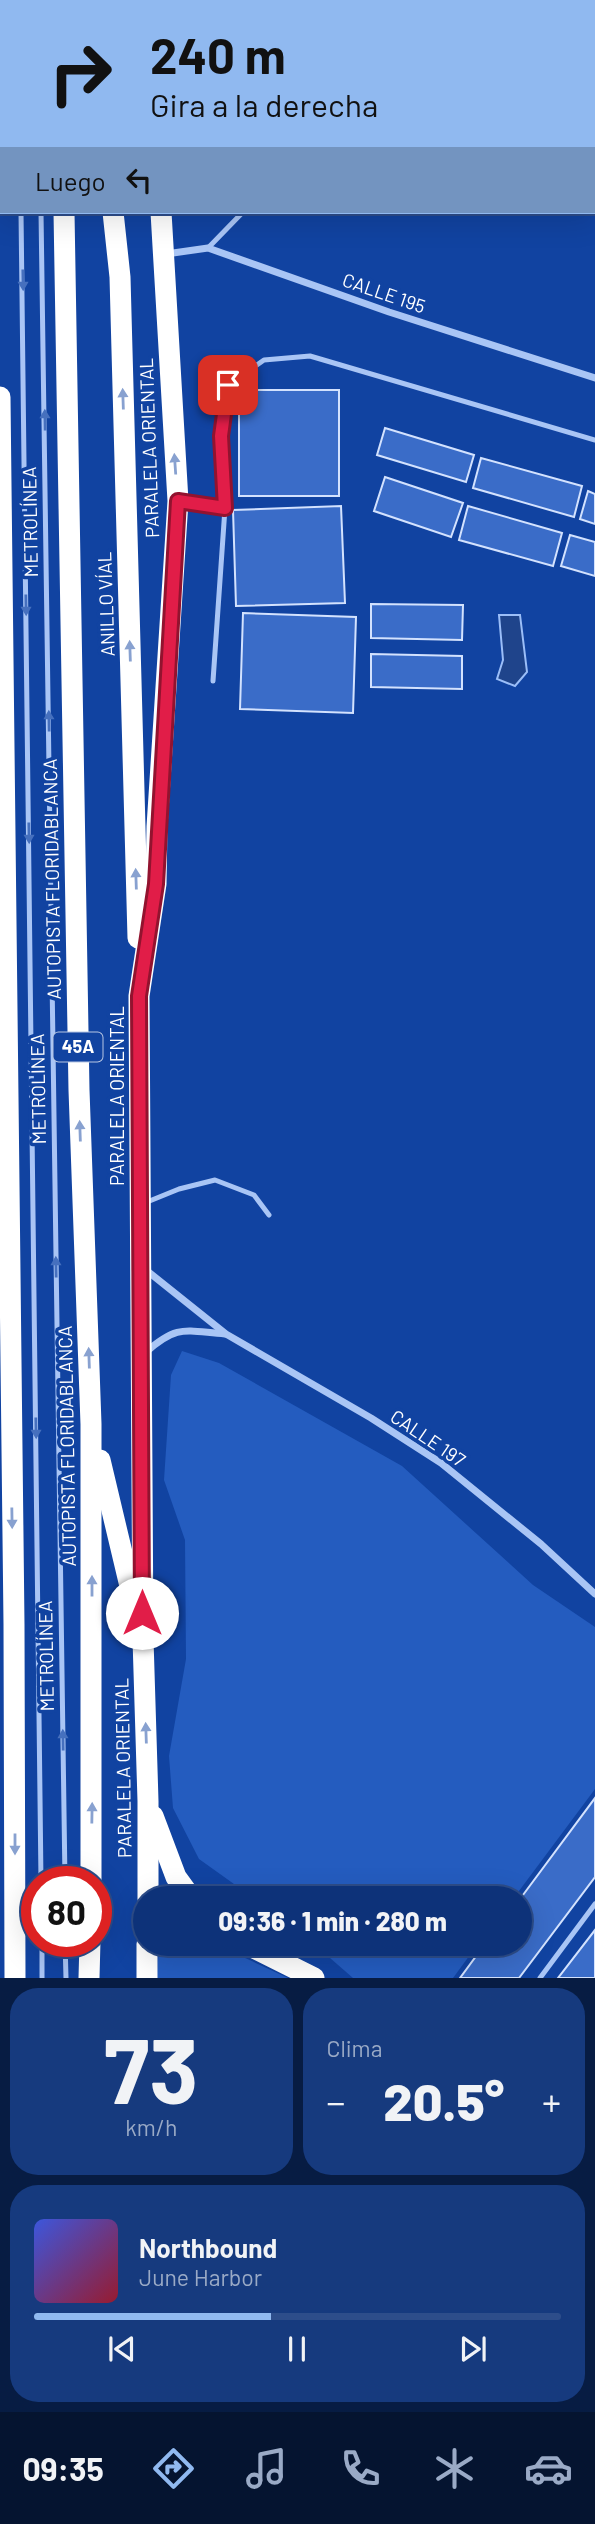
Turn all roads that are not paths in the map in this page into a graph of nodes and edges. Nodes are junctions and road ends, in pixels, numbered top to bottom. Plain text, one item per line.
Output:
1 (21, 214) edge
2 (41, 214) edge
3 (64, 214) edge
4 (113, 214) edge
5 (162, 214) edge
6 (241, 214) edge
7 (208, 248) junction
8 (162, 254) junction
9 (595, 378) edge
10 (0, 397) edge
11 (595, 440) edge
12 (178, 501) junction
13 (225, 508) junction
14 (213, 681) dead end
15 (139, 996) junction
16 (140, 1204) junction
17 (269, 1215) dead end
18 (141, 1266) junction
19 (226, 1334) junction
20 (142, 1356) junction
21 (91, 1424) junction
22 (595, 1594) edge
23 (142, 1639) junction
24 (148, 1801) junction
25 (41, 1866) edge
26 (65, 1866) edge
27 (90, 1866) edge
28 (148, 1886) edge
29 (183, 1886) edge
30 (595, 1903) edge
31 (147, 1956) edge
32 (270, 1956) edge
33 (42, 1957) edge
34 (65, 1957) edge
35 (90, 1957) edge
36 (15, 1978) edge
37 (42, 1978) edge
38 (65, 1978) edge
39 (89, 1978) edge
40 (147, 1978) edge
41 (314, 1978) edge
42 (540, 1978) edge

1 -> 25 lane, METROLÍNEA
26 -> 2 lane, METROLÍNEA
21 -> 3 highway, AUTOPISTA FLORIDABLANCA / 45A
15 -> 4 highway, ANILLO VÍAL
5 - 8 highway, PARALELA ORIENTAL
6 - 7 lane
7 - 8 street, CALLE 195
7 - 9 street, CALLE 195
12 -> 8 highway, PARALELA ORIENTAL
10 -> 36 highway
11 - 13 lane
12 - 13 lane
12 - 15 highway, PARALELA ORIENTAL
13 - 14 lane
15 - 16 highway, PARALELA ORIENTAL
16 - 17 lane
16 - 18 highway, PARALELA ORIENTAL
18 - 19 street, CALLE 197
18 - 20 highway, PARALELA ORIENTAL
19 - 20 street, CALLE 197
19 - 22 street, CALLE 197
20 - 23 highway, PARALELA ORIENTAL
21 - 23 highway
27 -> 21 highway, AUTOPISTA FLORIDABLANCA / 45A
24 -> 23 highway, PARALELA ORIENTAL
24 - 28 highway, PARALELA ORIENTAL
24 - 29 highway
30 - 42 lane
31 - 40 highway
32 - 41 highway
33 - 37 lane
34 - 38 lane
35 - 39 highway

